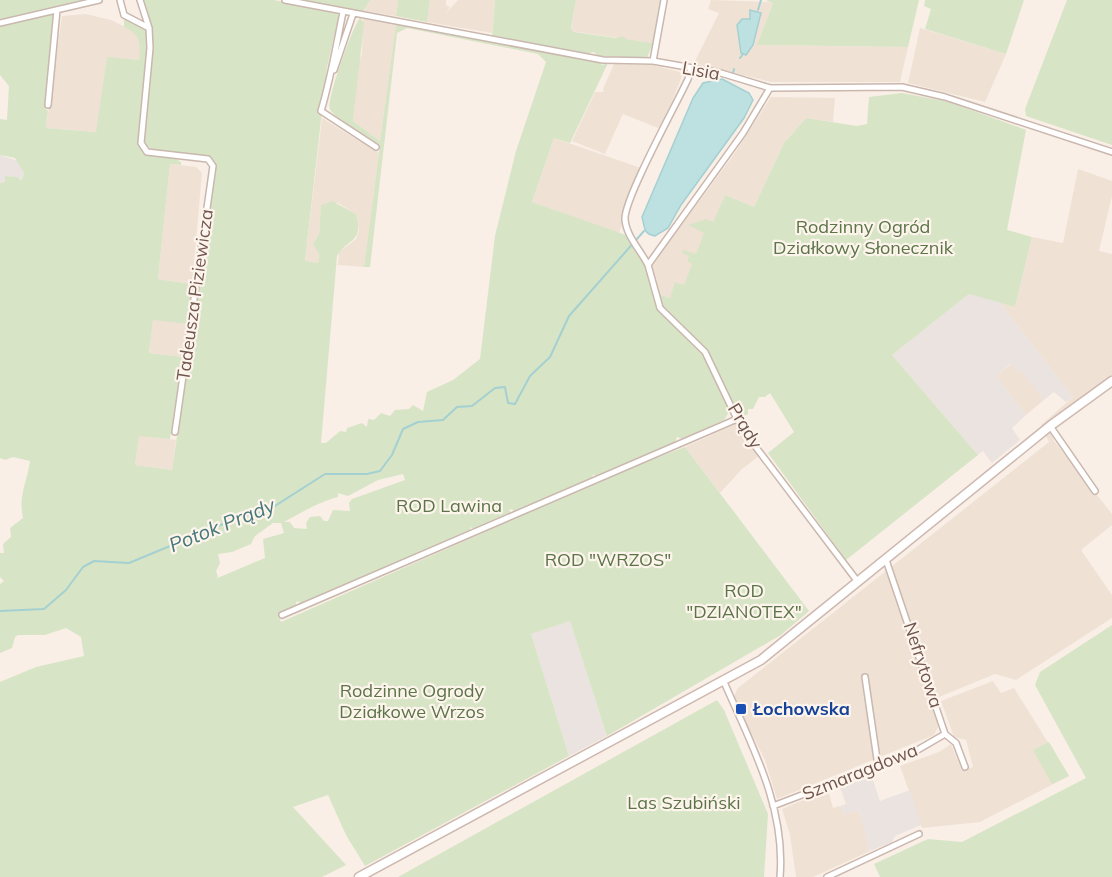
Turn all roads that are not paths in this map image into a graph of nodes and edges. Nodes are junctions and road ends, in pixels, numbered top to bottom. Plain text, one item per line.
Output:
1 (99, 0) edge
2 (120, 0) edge
3 (140, 0) edge
4 (285, 0) edge
5 (664, 0) edge
6 (57, 10) junction
7 (343, 12) junction
8 (353, 14) junction
9 (0, 23) edge
10 (149, 28) junction
11 (653, 61) junction
12 (691, 69) junction
13 (332, 75) junction
14 (770, 88) junction
15 (48, 105) dead end
16 (376, 147) dead end
17 (1112, 152) edge
18 (648, 265) junction
19 (1112, 381) edge
20 (738, 419) junction
21 (1050, 426) junction
22 (175, 432) dead end
23 (1095, 491) dead end
24 (886, 560) junction
25 (858, 582) junction
26 (282, 615) dead end
27 (866, 677) dead end
28 (724, 682) junction
29 (945, 734) junction
30 (878, 766) junction
31 (965, 767) dead end
32 (773, 806) junction
33 (919, 834) dead end
34 (359, 877) edge
35 (780, 877) edge
36 (827, 877) edge

1 - 6 street
2 - 10 street
3 - 10 street
4 - 7 street, Lisia
5 - 11 street
6 - 9 street
6 - 15 street
7 - 8 street, Lisia
7 - 13 street
8 - 11 street, Lisia
8 - 13 street
10 - 22 street, Tadeusza Piziewicza
11 - 12 street, Lisia
12 - 14 street, Lisia
12 - 18 street, Prądy
13 - 16 street
14 - 17 street, Lisia
14 - 18 street
18 - 20 street, Prądy
19 - 21 main road
20 - 25 street, Prądy
20 - 26 street
21 - 23 street
21 - 24 main road
24 - 25 main road
24 - 29 street, Nefrytowa
25 - 28 main road
27 - 30 street
28 - 32 street
28 - 34 main road
29 - 30 street, Szmaragdowa
29 - 31 street, Nefrytowa
30 - 32 street, Szmaragdowa
32 - 35 street
33 - 36 street

